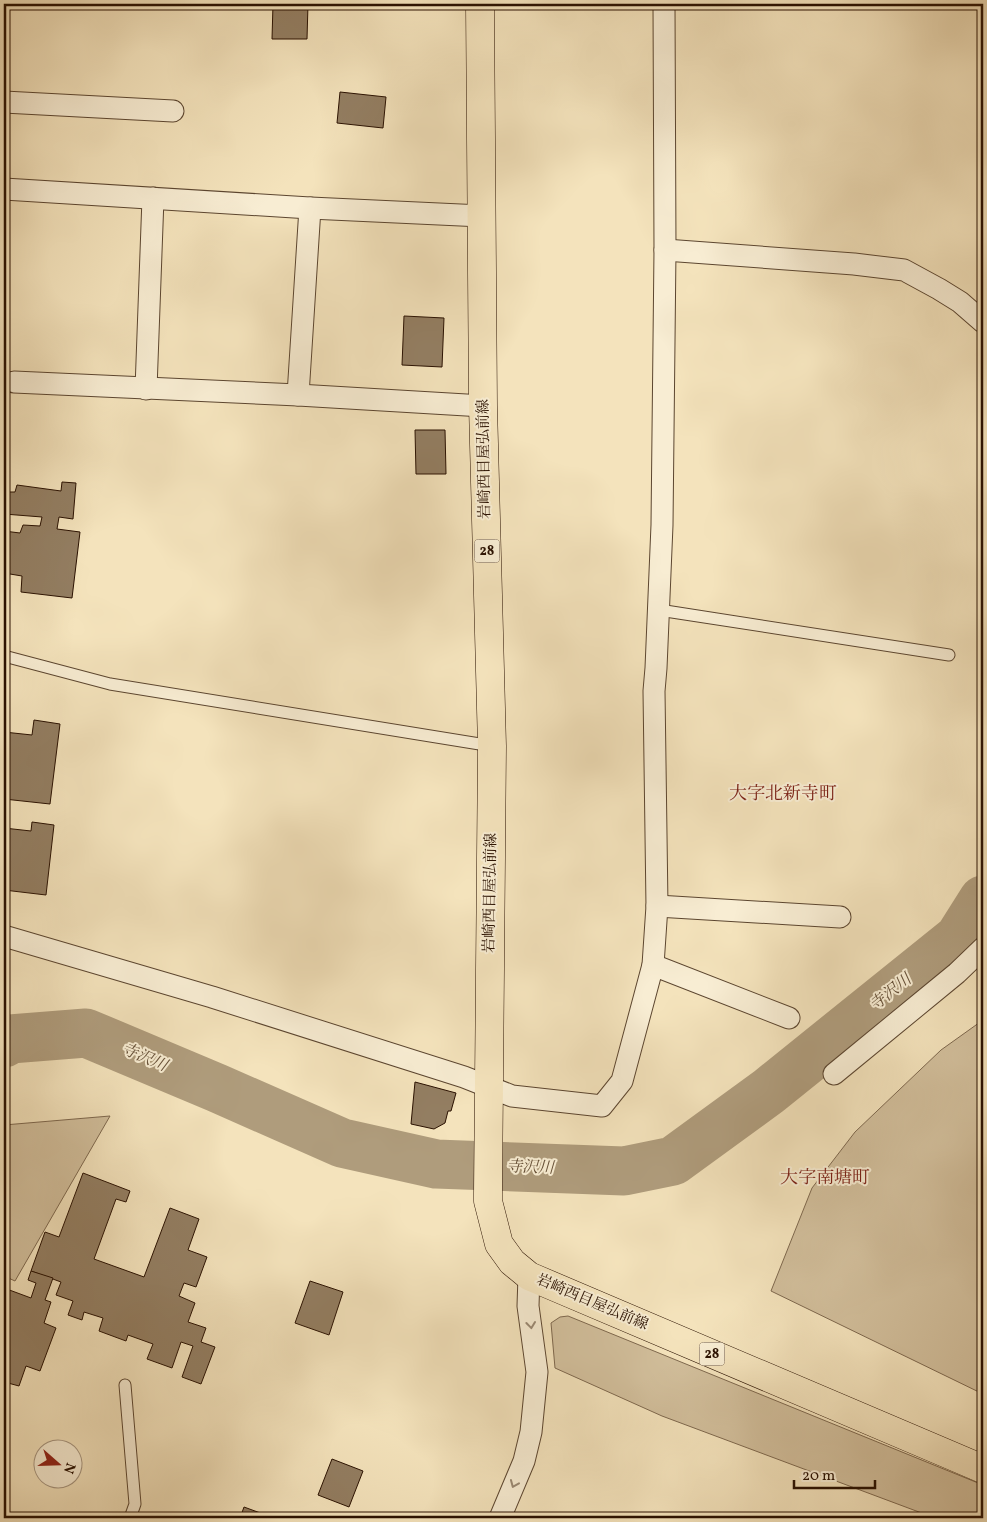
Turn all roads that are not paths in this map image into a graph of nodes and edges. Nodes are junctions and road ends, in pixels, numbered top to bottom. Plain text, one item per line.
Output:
1 (480, 4) edge
2 (664, 4) edge
3 (4, 102) edge
4 (173, 111) dead end
5 (4, 189) edge
6 (153, 198) junction
7 (310, 208) junction
8 (482, 216) junction
9 (665, 250) junction
10 (983, 322) edge
11 (14, 382) dead end
12 (146, 389) junction
13 (298, 395) junction
14 (483, 406) junction
15 (659, 610) junction
16 (949, 655) dead end
17 (4, 656) edge
18 (492, 746) junction
19 (657, 906) junction
20 (840, 917) dead end
21 (4, 936) edge
22 (983, 948) edge
23 (653, 966) junction
24 (788, 1018) dead end
25 (834, 1074) dead end
26 (488, 1093) junction
27 (529, 1276) junction
28 (125, 1385) dead end
29 (983, 1469) edge
30 (130, 1518) edge
31 (500, 1518) edge

1 - 8 main road, 岩崎西目屋弘前線 / 28
2 - 9 street
3 - 4 street
5 - 6 street
6 - 7 street
6 - 12 street
7 - 8 street
7 - 13 street
8 - 14 main road, 岩崎西目屋弘前線 / 28
9 - 10 street
9 - 15 street
11 - 12 street
12 - 13 street
13 - 14 street
14 - 18 main road, 岩崎西目屋弘前線 / 28
15 - 16 lane
15 - 19 street
17 - 18 lane
18 - 26 main road, 岩崎西目屋弘前線 / 28
19 - 20 street
19 - 23 street
21 - 26 street
22 - 25 street
23 - 24 street
23 - 26 street
26 - 27 main road, 岩崎西目屋弘前線 / 28
27 - 29 main road, 岩崎西目屋弘前線 / 28
27 -> 31 street
28 - 30 lane

